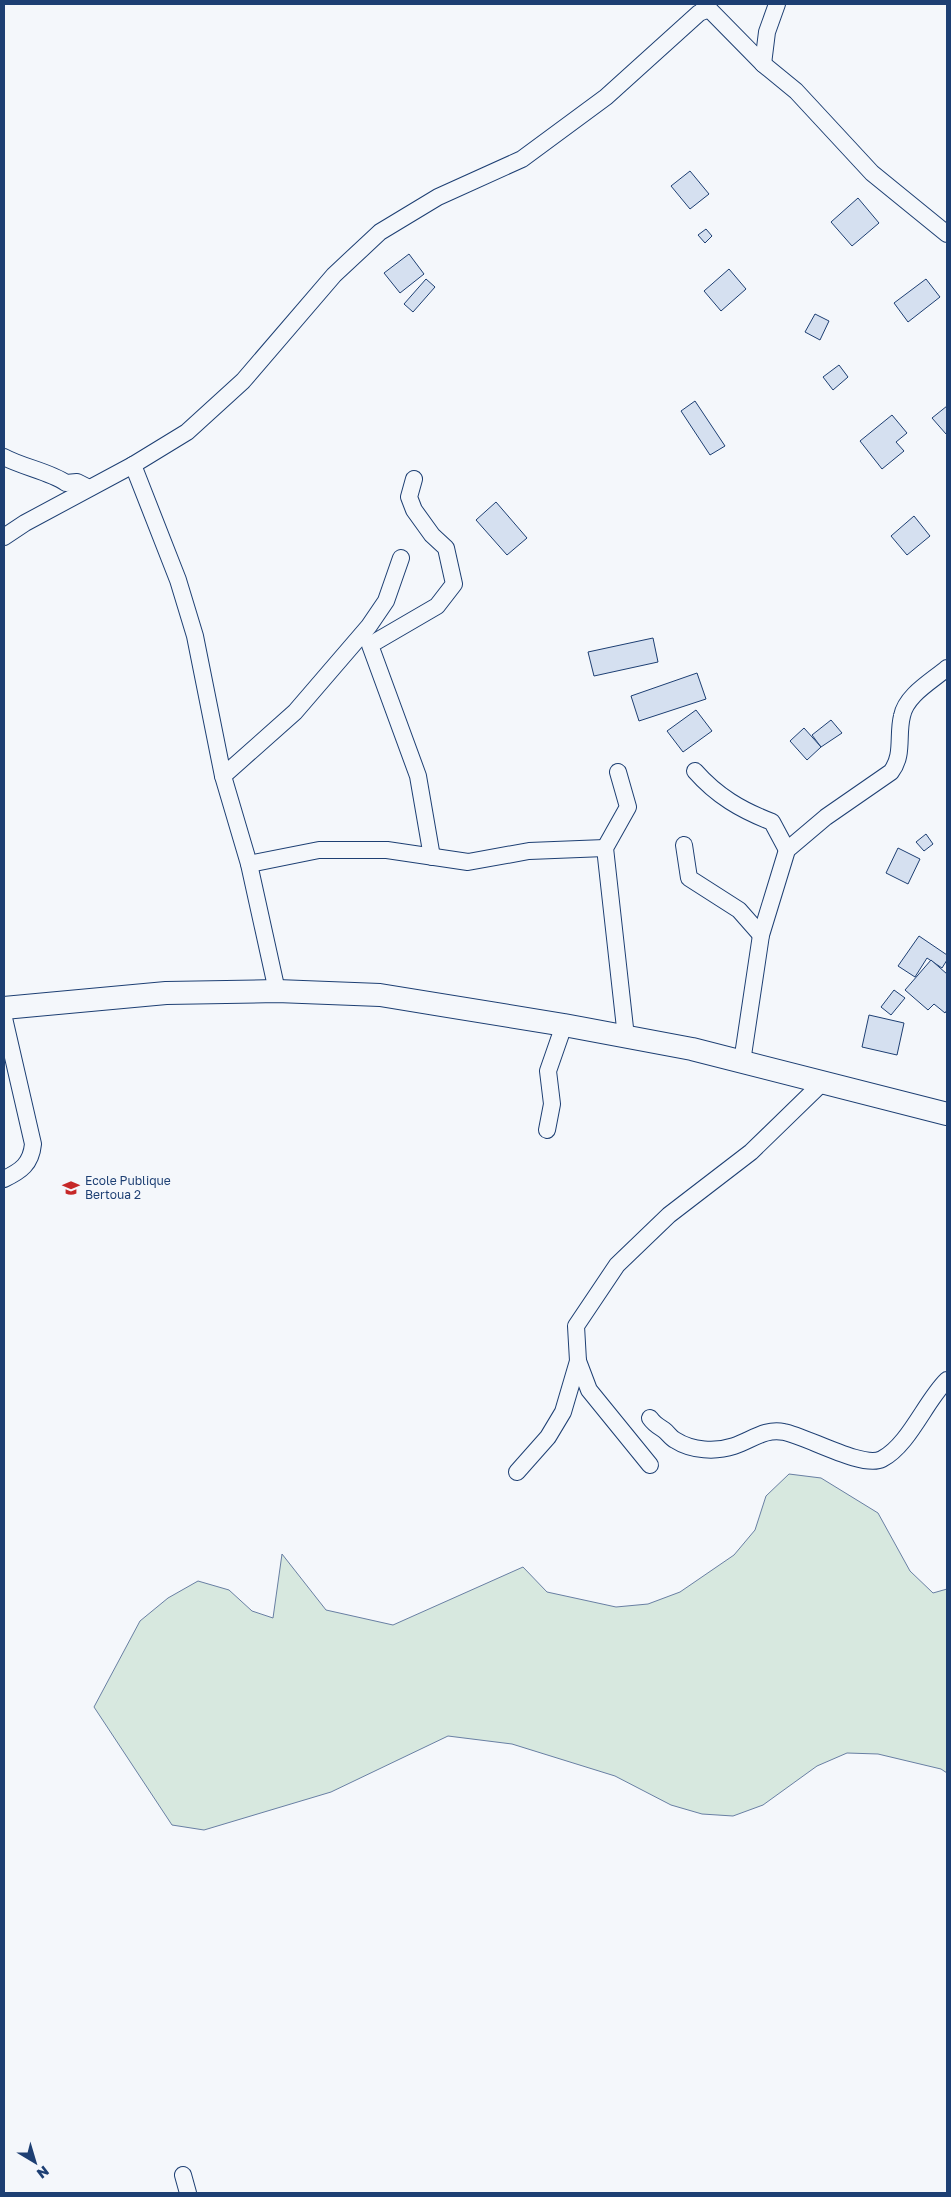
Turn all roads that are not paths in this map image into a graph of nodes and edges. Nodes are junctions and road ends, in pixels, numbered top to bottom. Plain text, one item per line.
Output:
1 (777, 4) edge
2 (706, 7) edge
3 (763, 64) junction
4 (947, 234) edge
5 (4, 457) edge
6 (133, 465) junction
7 (414, 479) dead end
8 (89, 488) junction
9 (4, 537) edge
10 (401, 558) dead end
11 (947, 668) edge
12 (695, 771) dead end
13 (618, 772) dead end
14 (223, 776) junction
15 (684, 845) dead end
16 (605, 848) junction
17 (787, 850) junction
18 (432, 857) junction
19 (249, 864) junction
20 (761, 934) junction
21 (277, 991) junction
22 (4, 1008) edge
23 (4, 1018) edge
24 (564, 1025) junction
25 (626, 1037) junction
26 (742, 1062) junction
27 (823, 1082) junction
28 (947, 1114) edge
29 (547, 1130) dead end
30 (4, 1179) edge
31 (578, 1362) junction
32 (947, 1380) edge
33 (650, 1418) dead end
34 (650, 1465) dead end
35 (517, 1472) dead end
36 (183, 2175) dead end
37 (188, 2193) edge

1 - 3 street
2 - 3 street
2 - 6 street
3 - 4 street
5 - 8 street
6 - 8 street
6 - 14 street
7 - 18 street
8 - 9 street
10 - 14 street
11 - 17 street
12 - 17 street
13 - 16 street
14 - 19 street
15 - 20 street
16 - 18 street
16 - 25 street
17 - 20 street
18 - 19 street
19 - 21 street
20 - 26 street
21 - 22 street
21 - 24 street
23 - 30 street
24 - 25 street
24 - 29 street
25 - 26 street
26 - 27 street
27 - 28 street
27 - 31 street
31 - 34 street
31 - 35 street
32 - 33 street
36 - 37 street

